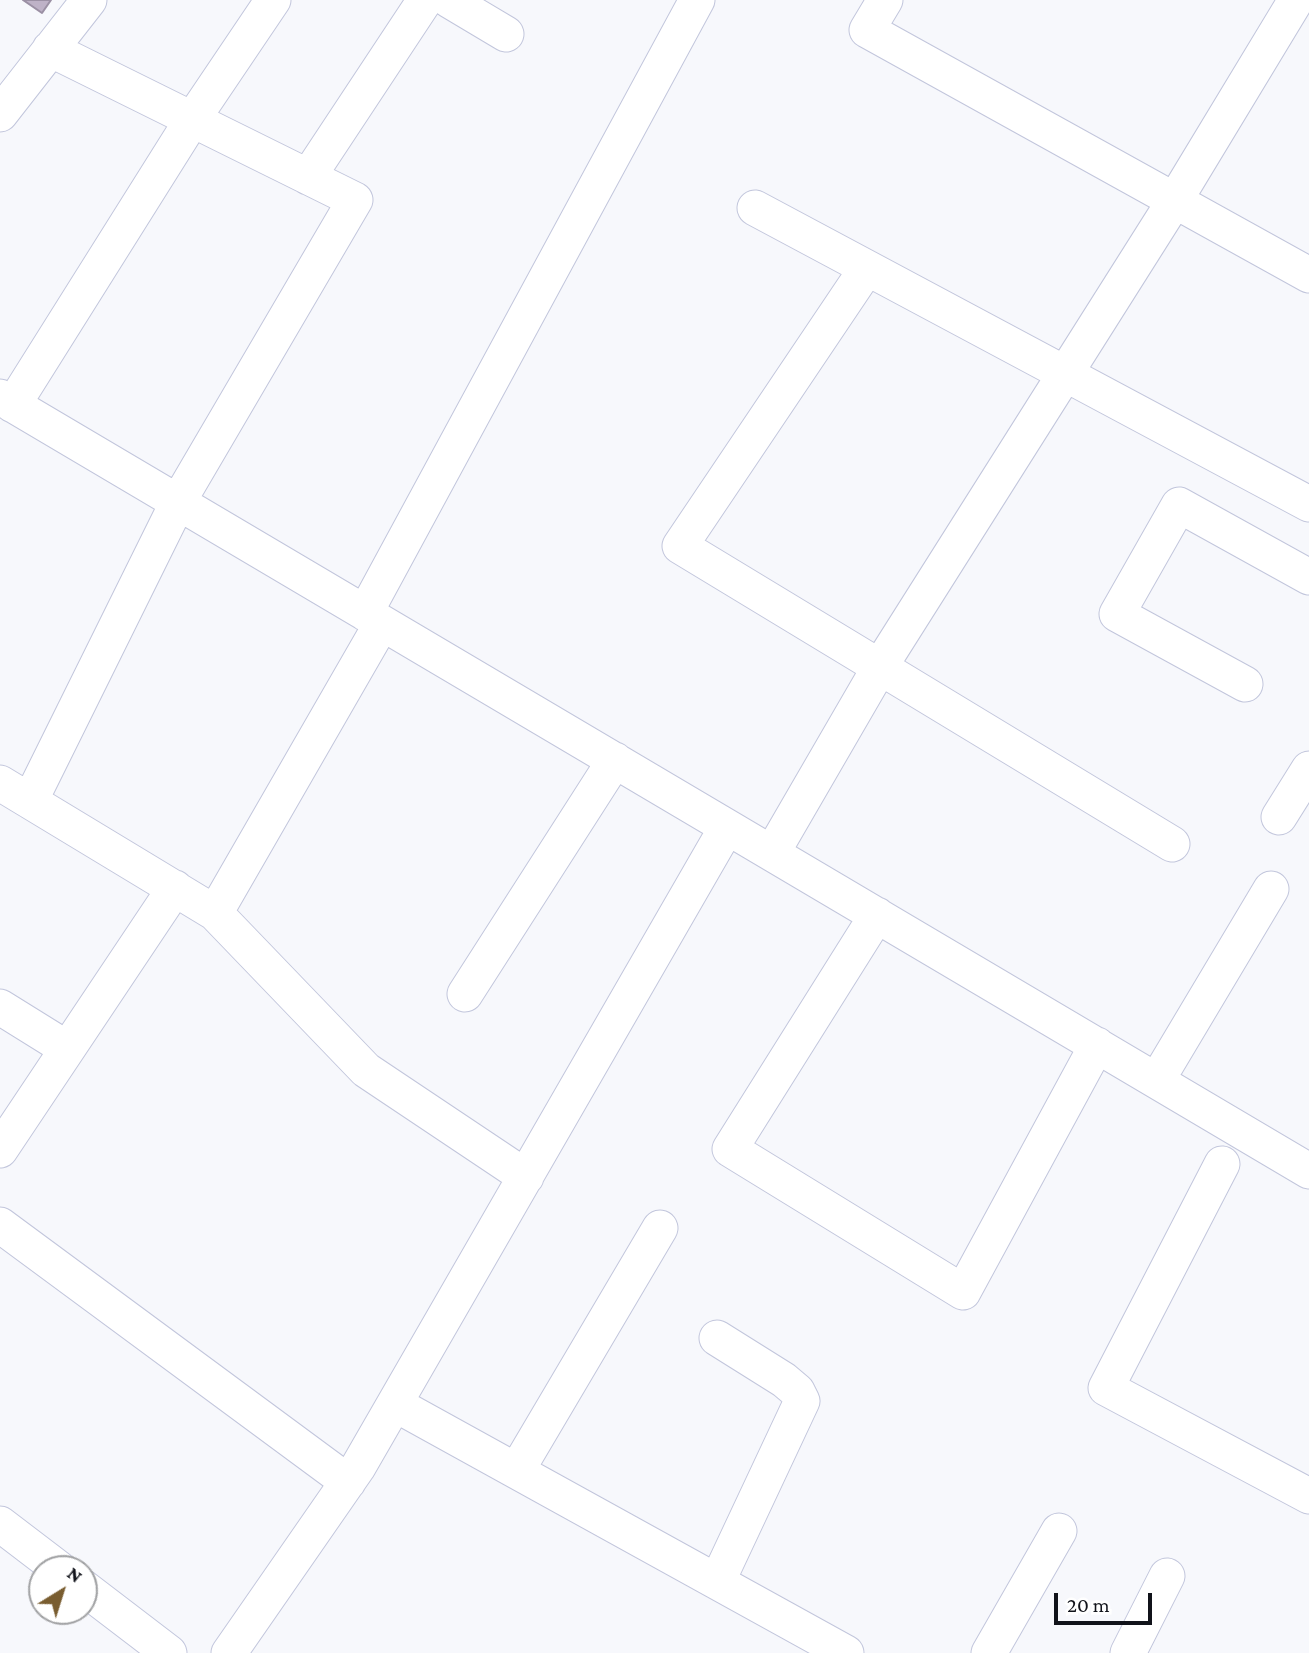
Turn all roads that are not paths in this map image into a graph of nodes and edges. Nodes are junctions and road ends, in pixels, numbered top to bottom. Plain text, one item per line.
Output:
1 (89, 0) edge
2 (273, 0) edge
3 (425, 0) edge
4 (449, 0) edge
5 (697, 0) edge
6 (884, 0) edge
7 (1296, 0) edge
8 (506, 34) dead end
9 (50, 49) junction
10 (0, 114) edge
11 (192, 120) junction
12 (308, 177) junction
13 (1175, 200) junction
14 (755, 208) dead end
15 (867, 268) junction
16 (1309, 275) edge
17 (1066, 374) junction
18 (7, 401) edge
19 (178, 502) junction
20 (1309, 504) edge
21 (1309, 577) edge
22 (374, 618) junction
23 (881, 666) junction
24 (1245, 684) dead end
25 (614, 760) junction
26 (1309, 769) edge
27 (0, 782) edge
28 (30, 801) junction
29 (1279, 817) dead end
30 (727, 827) junction
31 (1172, 844) dead end
32 (772, 853) junction
33 (175, 888) junction
34 (1271, 889) dead end
35 (215, 913) junction
36 (877, 915) junction
37 (465, 994) dead end
38 (0, 1007) edge
39 (1097, 1045) junction
40 (66, 1048) junction
41 (1157, 1080) junction
42 (0, 1150) edge
43 (1222, 1164) dead end
44 (1309, 1171) edge
45 (526, 1177) junction
46 (0, 1225) edge
47 (660, 1228) dead end
48 (717, 1338) dead end
49 (395, 1404) junction
50 (517, 1471) junction
51 (348, 1482) junction
52 (1306, 1486) edge
53 (0, 1524) edge
54 (1059, 1531) dead end
55 (41, 1555) edge
56 (1167, 1576) dead end
57 (718, 1580) junction
58 (98, 1599) edge
59 (810, 1644) edge
60 (169, 1653) edge
61 (229, 1653) edge
62 (846, 1653) edge
63 (989, 1653) edge
64 (1128, 1653) edge

1 - 9 street
2 - 11 street
3 - 12 street
4 - 8 street
5 - 22 street
6 - 13 street
7 - 13 street
9 - 10 street
9 - 11 street
11 - 12 street
11 - 18 street
12 - 19 street
13 - 16 street
13 - 17 street
14 - 15 street
15 - 17 street
15 - 23 street
17 - 20 street
17 - 23 street
18 - 19 street
19 - 22 street
19 - 28 street
21 - 24 street
22 - 25 street
22 - 35 street
23 - 31 street
23 - 32 street
25 - 30 street
25 - 37 street
26 - 29 street
27 - 28 street
28 - 33 street
30 - 32 street
30 - 45 street
32 - 36 street
33 - 35 street
33 - 40 street
34 - 41 street
35 - 45 street
36 - 39 street
36 - 39 street
38 - 40 street
39 - 41 street
40 - 42 street
41 - 44 street
43 - 52 street
45 - 49 street
46 - 51 street
47 - 50 street
48 - 57 street
49 - 50 street
49 - 51 street
50 - 57 street
51 - 61 street
53 - 55 street
54 - 63 street
56 - 64 street
57 - 59 street
58 - 60 street
59 - 62 street

